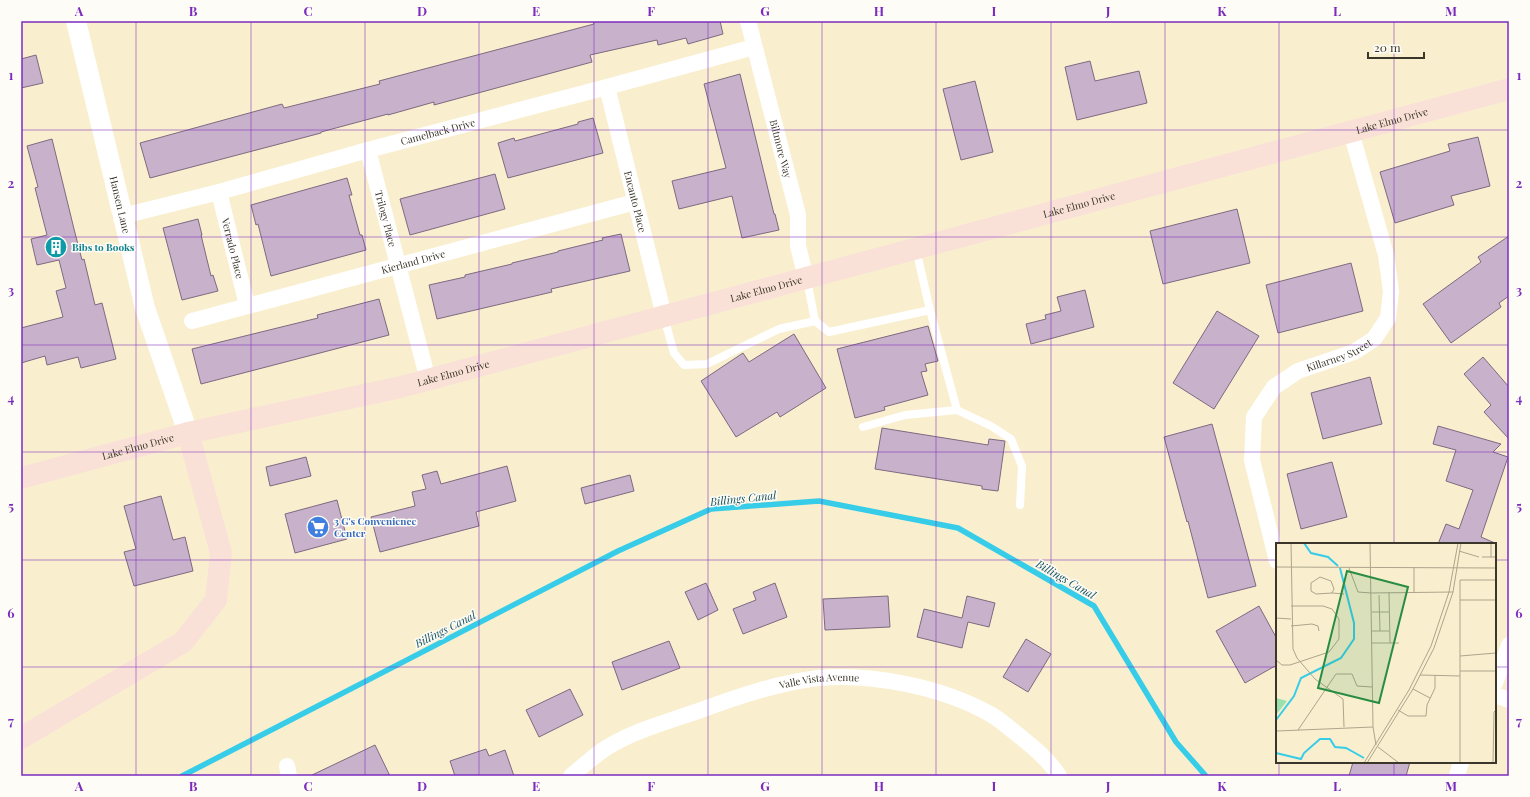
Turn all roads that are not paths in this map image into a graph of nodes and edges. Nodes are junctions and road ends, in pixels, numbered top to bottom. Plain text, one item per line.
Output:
1 (76, 21) edge
2 (748, 21) edge
3 (754, 47) junction
4 (607, 87) junction
5 (1509, 90) edge
6 (1351, 132) junction
7 (368, 150) junction
8 (219, 192) junction
9 (635, 202) junction
10 (123, 216) junction
11 (916, 249) junction
12 (398, 267) junction
13 (806, 278) junction
14 (247, 306) junction
15 (930, 310) junction
16 (664, 316) junction
17 (192, 321) dead end
18 (815, 321) junction
19 (428, 380) junction
20 (957, 410) junction
21 (863, 427) dead end
22 (188, 432) junction
23 (21, 478) edge
24 (1020, 505) dead end
25 (1276, 557) edge
26 (1509, 645) edge
27 (1496, 680) edge
28 (1496, 695) edge
29 (1509, 700) edge
30 (21, 738) edge
31 (1461, 763) edge
32 (570, 776) edge
33 (1059, 776) edge
34 (1457, 776) edge

1 - 10 street, Hansen Lane
2 - 3 street, Biltmore Way
3 - 4 street, Camelback Drive
3 - 13 street, Biltmore Way
4 - 7 street, Camelback Drive
4 - 9 street, Encanto Place
5 - 6 main road, Lake Elmo Drive
6 - 11 main road, Lake Elmo Drive
6 - 25 street, Killarney Street
7 - 8 street, Camelback Drive
7 - 12 street, Trilogy Place
8 - 10 street, Camelback Drive
8 - 14 street, Verrado Place
9 - 12 street, Kierland Drive
9 - 16 street, Encanto Place
10 - 22 street, Hansen Lane
11 - 13 main road, Lake Elmo Drive
11 - 15 lane
12 - 14 street, Kierland Drive
12 - 19 street, Trilogy Place
13 - 16 main road, Lake Elmo Drive
13 - 18 lane
14 - 17 street, Kierland Drive
15 - 18 lane
15 - 20 lane
16 - 18 lane
16 - 19 main road, Lake Elmo Drive
19 - 22 main road, Lake Elmo Drive
20 - 21 lane
20 - 24 lane
22 - 23 main road, Lake Elmo Drive
22 - 30 main road
26 - 27 street
28 - 29 street
31 - 34 street
32 - 33 street, Valle Vista Avenue

